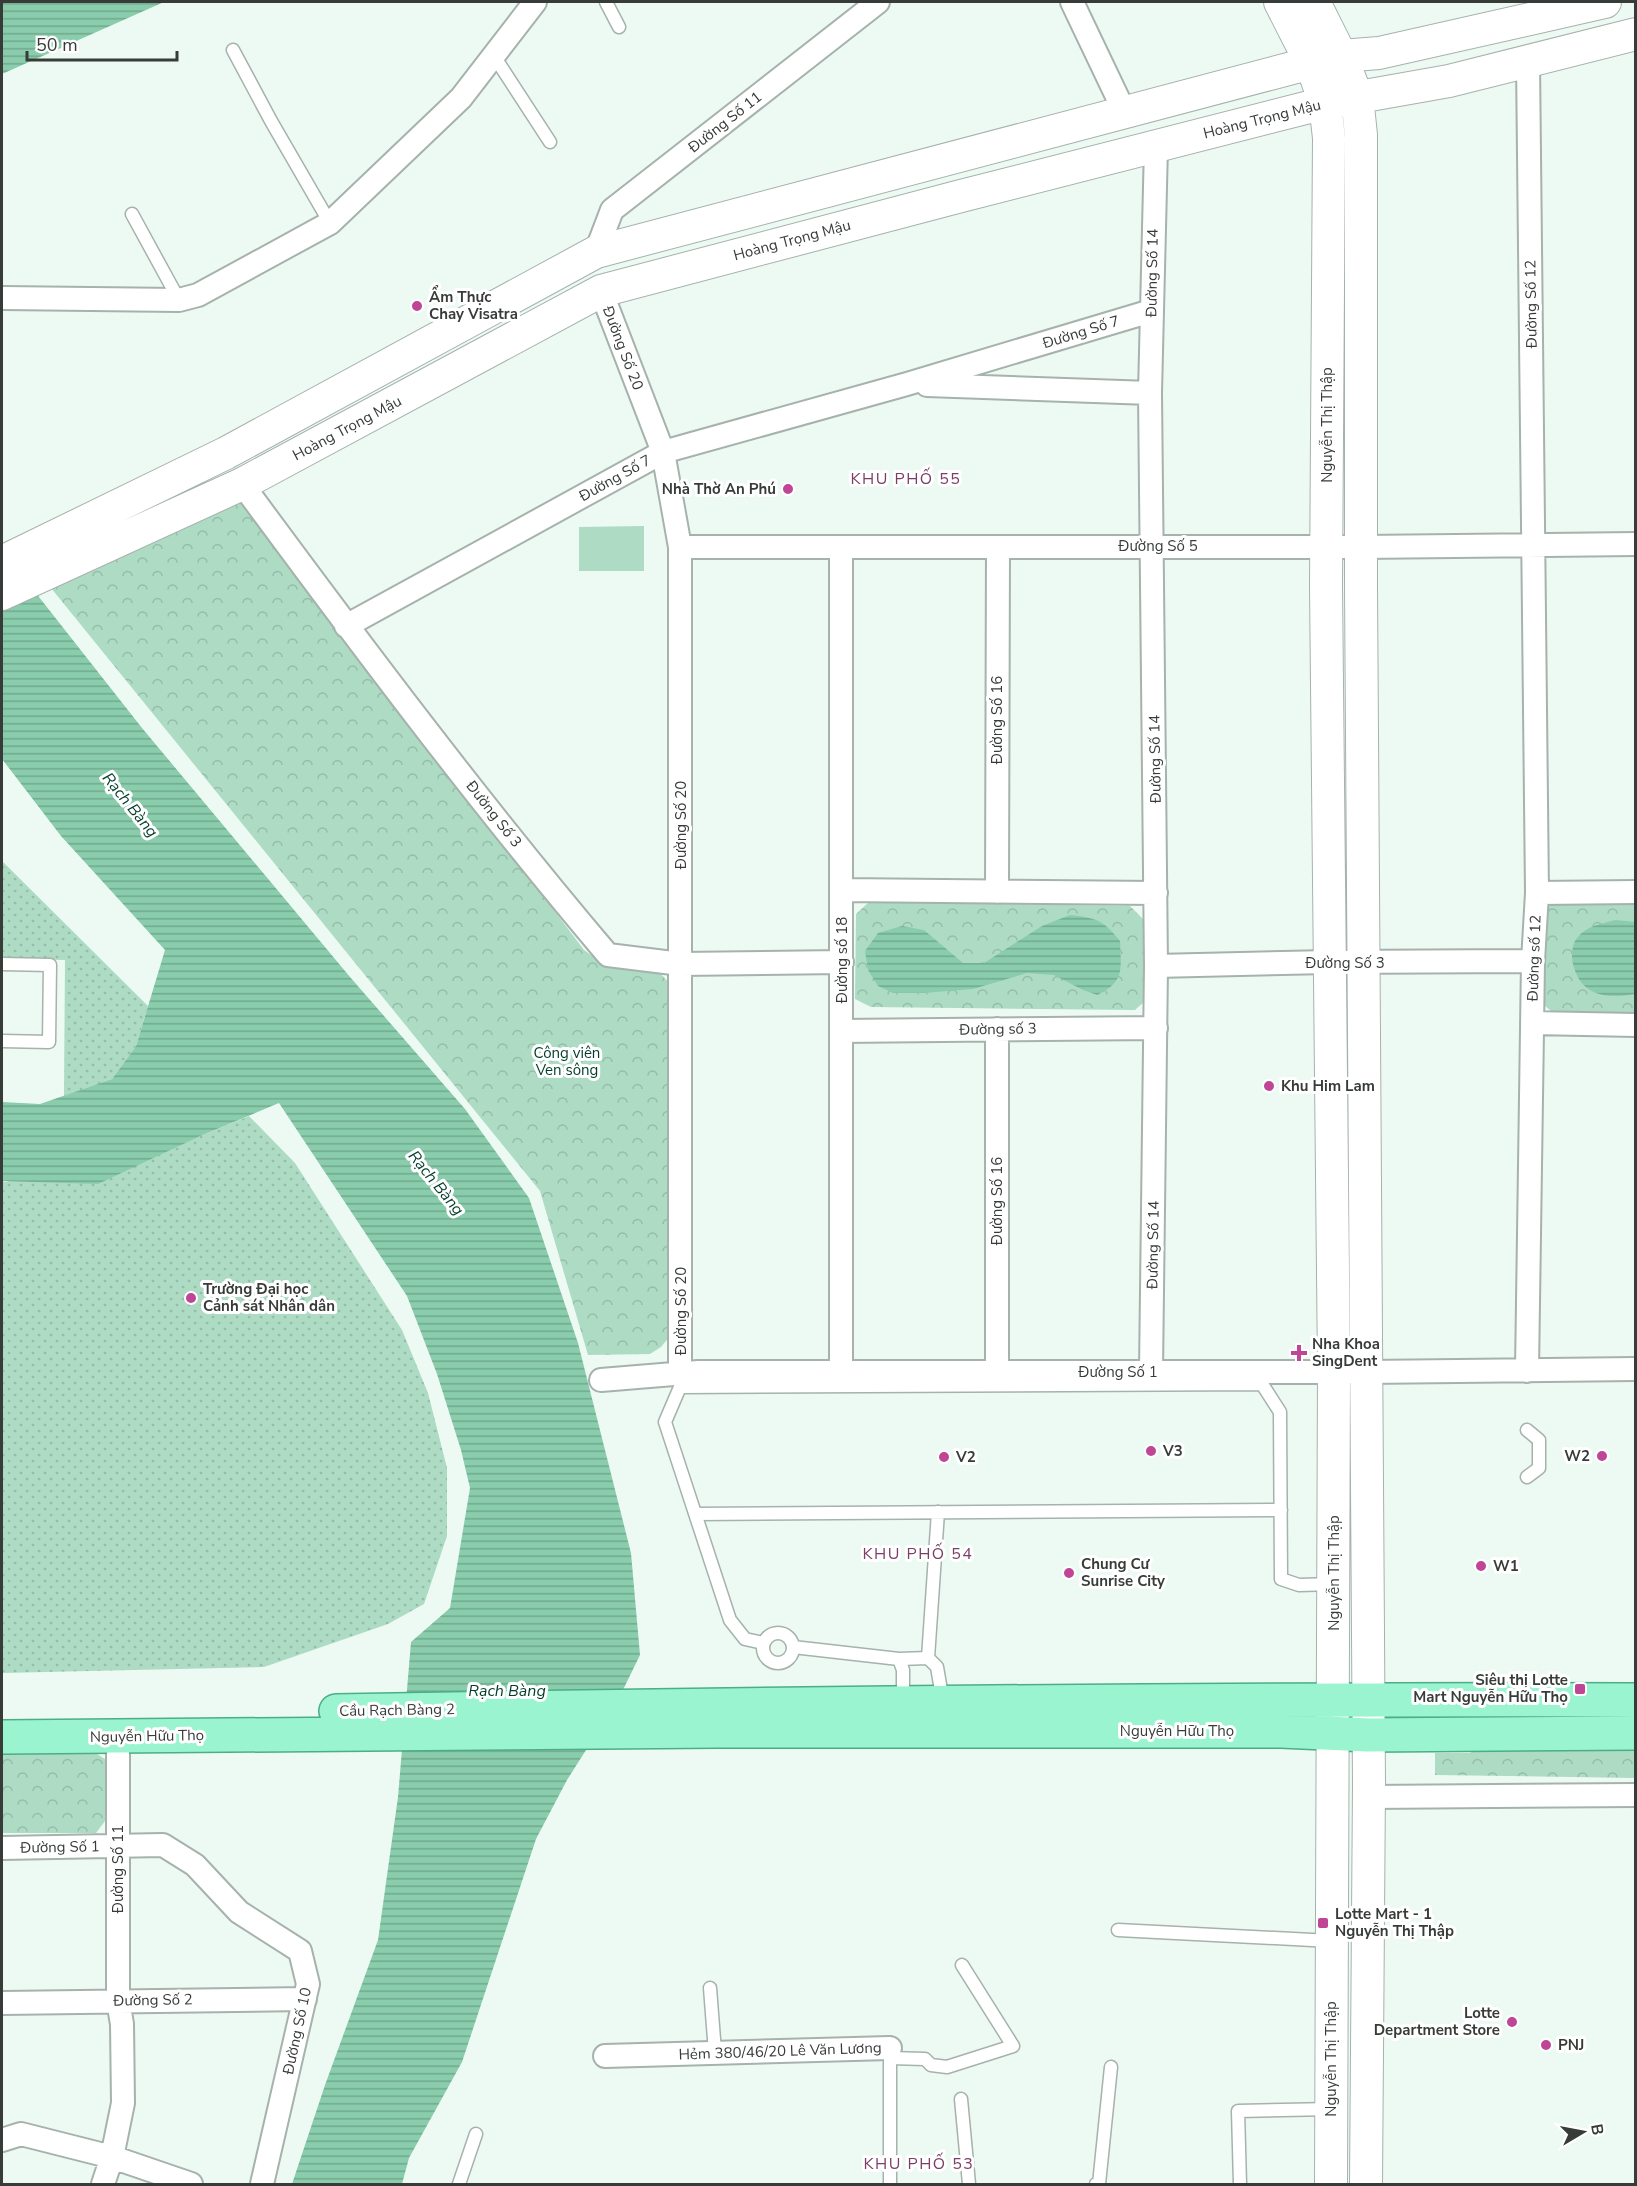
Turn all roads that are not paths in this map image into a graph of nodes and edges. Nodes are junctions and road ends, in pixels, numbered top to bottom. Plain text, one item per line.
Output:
1 (535, 2) edge
2 (606, 2) edge
3 (1072, 2) edge
4 (1280, 2) edge
5 (1314, 2) edge
6 (1605, 2) edge
7 (881, 3) edge
8 (619, 27) dead end
9 (1635, 34) edge
10 (233, 50) dead end
11 (494, 56) junction
12 (1341, 56) junction
13 (1528, 62) junction
14 (1311, 63) junction
15 (1356, 97) junction
16 (1325, 103) junction
17 (1124, 111) junction
18 (550, 142) dead end
19 (1156, 146) junction
20 (955, 156) junction
21 (961, 196) junction
22 (132, 214) dead end
23 (330, 223) junction
24 (596, 252) junction
25 (601, 291) junction
26 (2, 298) edge
27 (179, 300) junction
28 (1151, 311) junction
29 (907, 384) junction
30 (1150, 393) junction
31 (663, 452) junction
32 (242, 484) junction
33 (1635, 544) edge
34 (1534, 545) junction
35 (1152, 546) junction
36 (1326, 546) junction
37 (680, 547) junction
38 (1361, 547) junction
39 (841, 548) junction
40 (998, 548) junction
41 (56, 553) junction
42 (2, 562) edge
43 (2, 594) edge
44 (346, 626) junction
45 (842, 890) junction
46 (997, 892) junction
47 (1635, 892) edge
48 (1156, 893) junction
49 (1537, 893) junction
50 (1533, 961) junction
51 (842, 962) junction
52 (1329, 962) junction
53 (1364, 963) junction
54 (2, 964) edge
55 (681, 964) junction
56 (1156, 966) junction
57 (1532, 1023) junction
58 (1635, 1025) edge
59 (1156, 1028) junction
60 (997, 1029) junction
61 (841, 1031) junction
62 (2, 1041) edge
63 (1635, 1369) edge
64 (1334, 1371) junction
65 (1527, 1371) junction
66 (841, 1372) junction
67 (997, 1372) junction
68 (1151, 1372) junction
69 (1366, 1372) junction
70 (698, 1378) junction
71 (601, 1380) dead end
72 (1527, 1430) dead end
73 (1527, 1476) dead end
74 (1281, 1510) junction
75 (938, 1512) junction
76 (695, 1514) junction
77 (1334, 1584) junction
78 (763, 1643) junction
79 (793, 1647) junction
80 (928, 1658) junction
81 (899, 1659) junction
82 (1334, 1663) junction
83 (1368, 1664) junction
84 (945, 1694) junction
85 (898, 1700) junction
86 (1333, 1700) junction
87 (1635, 1700) edge
88 (1368, 1701) junction
89 (2, 1716) edge
90 (718, 1718) junction
91 (292, 1723) junction
92 (1333, 1733) junction
93 (1635, 1733) edge
94 (1368, 1735) junction
95 (2, 1737) edge
96 (118, 1737) junction
97 (1333, 1783) junction
98 (1369, 1791) junction
99 (1635, 1795) edge
100 (118, 1847) junction
101 (2, 1848) edge
102 (1118, 1930) dead end
103 (1332, 1941) junction
104 (962, 1965) dead end
105 (710, 1988) dead end
106 (305, 1999) junction
107 (118, 2001) junction
108 (2, 2002) edge
109 (715, 2052) junction
110 (890, 2053) junction
111 (605, 2056) dead end
112 (1111, 2067) dead end
113 (961, 2099) dead end
114 (1331, 2109) junction
115 (476, 2134) dead end
116 (2, 2140) edge
117 (112, 2157) junction
118 (103, 2184) edge
119 (191, 2184) edge
120 (262, 2184) edge
121 (459, 2184) edge
122 (890, 2184) edge
123 (969, 2184) edge
124 (1096, 2184) edge
125 (1240, 2184) edge
126 (1331, 2184) edge
127 (1366, 2184) edge

1 - 11 street
2 - 8 lane
3 - 17 street
4 - 14 main road, Nguyễn Thị Thập
5 - 12 main road
6 - 12 main road, Hoàng Trọng Mậu
7 - 24 street, Đường Số 11
9 - 13 main road, Hoàng Trọng Mậu
10 - 23 lane
11 - 18 lane
11 - 23 street
12 - 14 main road, Hoàng Trọng Mậu
12 - 15 main road
13 - 15 main road, Hoàng Trọng Mậu
13 - 34 street, Đường Số 12
14 - 16 main road, Nguyễn Thị Thập
14 - 17 main road, Hoàng Trọng Mậu
15 - 16 main road, Hoàng Trọng Mậu
15 - 38 main road
16 - 19 main road, Hoàng Trọng Mậu
16 - 36 main road, Nguyễn Thị Thập
17 - 20 main road, Hoàng Trọng Mậu
19 - 21 main road, Hoàng Trọng Mậu
19 - 28 street, Đường Số 14
20 - 21 main road
20 - 24 main road, Hoàng Trọng Mậu
21 - 25 main road, Hoàng Trọng Mậu
22 - 27 lane
23 - 27 street
24 - 25 main road
24 - 41 main road, Hoàng Trọng Mậu
25 - 31 street, Đường Số 20
25 - 32 main road, Hoàng Trọng Mậu
26 - 27 street
28 - 29 street, Đường Số 7
28 - 30 street, Đường Số 14
29 - 30 street, Đường Số 7
29 - 31 street, Đường Số 7
30 - 35 street, Đường Số 14
31 - 37 street, Đường Số 20
31 - 44 street, Đường Số 7
32 - 41 main road, Hoàng Trọng Mậu
32 - 44 street, Đường Số 3
33 - 34 street, Đường Số 5
34 - 38 street, Đường Số 5
34 - 49 street, Đường số 12
35 - 36 street, Đường Số 5
35 - 40 street, Đường Số 5
35 - 48 street, Đường Số 14
36 - 38 street, Đường Số 5
36 - 52 main road, Nguyễn Thị Thập
37 - 39 street, Đường Số 5
37 - 55 street, Đường Số 20
38 - 53 main road
39 - 40 street, Đường Số 5
39 - 45 street, Đường số 18
40 - 46 street, Đường Số 16
41 - 42 main road, Hoàng Trọng Mậu
41 - 43 main road, Hoàng Trọng Mậu
44 - 55 street, Đường Số 3
45 - 46 street
45 - 51 street, Đường số 18
46 - 48 street
47 - 49 street
48 - 56 street, Đường Số 14
49 - 50 street, Đường số 12
50 - 53 street, Đường Số 3
50 - 57 street, Đường số 12
51 - 55 street, Đường Số 3
51 - 61 street, Đường số 18
52 - 53 street, Đường Số 3
52 - 56 street, Đường Số 3
52 - 64 main road, Nguyễn Thị Thập
53 - 69 main road
54 - 62 lane
55 - 70 street, Đường Số 20
56 - 59 street, Đường Số 14
57 - 58 street
57 - 65 street, Đường số 12
59 - 60 street, Đường số 3
59 - 68 street, Đường Số 14
60 - 61 street, Đường số 3
60 - 67 street, Đường Số 16
61 - 66 street, Đường số 18
63 - 65 street, Đường Số 1
64 - 68 street, Đường Số 1
64 - 69 street, Đường Số 1
64 - 77 main road, Nguyễn Thị Thập
65 - 69 street, Đường Số 1
66 - 67 street, Đường Số 1
66 - 70 street, Đường Số 1
67 - 68 street, Đường Số 1
69 - 83 main road
70 - 71 street, Đường Số 1
70 - 74 lane
70 - 76 lane
72 - 73 lane
74 - 75 lane
74 - 77 lane
75 - 76 lane
75 - 80 lane
76 - 78 lane
77 - 82 main road, Nguyễn Thị Thập
78 - 79 lane
78 - 79 lane
79 - 81 lane
80 - 81 lane
80 - 84 lane
81 - 85 lane
82 - 83 main road
82 - 86 main road, Nguyễn Thị Thập
83 - 88 main road
84 - 85 main road, Nguyễn Hữu Thọ
84 - 86 main road, Nguyễn Hữu Thọ
85 - 90 main road, Nguyễn Hữu Thọ
86 - 88 main road, Nguyễn Hữu Thọ
86 - 92 main road, Nguyễn Thị Thập
87 - 88 main road, Nguyễn Hữu Thọ
88 - 94 main road
89 - 91 main road, Nguyễn Hữu Thọ
90 - 91 main road, Cầu Rạch Bàng 2
90 - 92 main road, Nguyễn Hữu Thọ
91 - 96 main road, Nguyễn Hữu Thọ
92 - 94 main road, Nguyễn Hữu Thọ
92 - 97 main road, Nguyễn Thị Thập
93 - 94 main road, Nguyễn Hữu Thọ
94 - 98 main road
95 - 96 main road, Nguyễn Hữu Thọ
96 - 100 street, Đường Số 11
97 - 98 main road
97 - 103 main road, Nguyễn Thị Thập
98 - 99 street
98 - 127 main road
100 - 101 street, Đường Số 1
100 - 106 street, Đường Số 10
100 - 107 street, Đường Số 11
102 - 103 lane
103 - 114 main road, Nguyễn Thị Thập
104 - 110 lane
105 - 109 lane
106 - 107 street, Đường Số 2
106 - 120 street, Đường Số 10
107 - 108 street, Đường Số 2
107 - 117 street
109 - 110 street, Hẻm 380/46/20 Lê Văn Lương
109 - 111 street, Hẻm 380/46/20 Lê Văn Lương
110 - 122 lane, Hẻm 380/46/20 Lê Văn Lương
112 - 124 lane
113 - 123 lane
114 - 125 lane
114 - 126 main road, Nguyễn Thị Thập
115 - 121 lane
116 - 117 street
117 - 118 street
117 - 119 street

